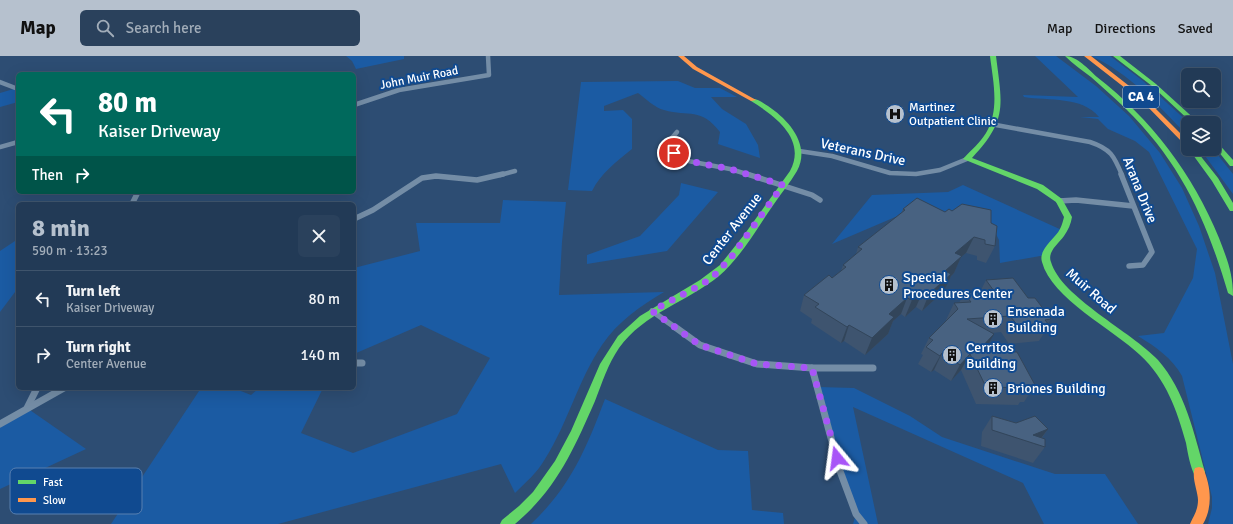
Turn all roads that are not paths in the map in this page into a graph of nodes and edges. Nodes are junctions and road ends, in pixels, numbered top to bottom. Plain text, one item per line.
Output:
1 (488, 56) edge
2 (681, 56) edge
3 (993, 56) edge
4 (1067, 56) edge
5 (1087, 56) edge
6 (1116, 56) edge
7 (0, 82) edge
8 (16, 88) edge
9 (356, 103) edge
10 (1188, 116) edge
11 (996, 126) junction
12 (676, 132) dead end
13 (1181, 138) edge
14 (16, 143) edge
15 (0, 148) edge
16 (1221, 150) edge
17 (799, 151) junction
18 (1196, 156) edge
19 (967, 159) junction
20 (1233, 164) edge
21 (516, 172) dead end
22 (783, 185) junction
23 (820, 200) dead end
24 (1059, 201) junction
25 (1133, 206) junction
26 (1233, 209) edge
27 (356, 218) edge
28 (1129, 266) dead end
29 (1233, 293) edge
30 (652, 311) junction
31 (356, 363) edge
32 (362, 363) dead end
33 (812, 368) junction
34 (873, 368) dead end
35 (36, 390) edge
36 (60, 390) edge
37 (27, 408) junction
38 (0, 424) edge
39 (506, 524) edge
40 (864, 524) edge
41 (1196, 524) edge

1 - 9 street, John Muir Road
2 - 17 main road
3 - 11 main road
4 - 29 main road, CA 4
5 - 13 main road, CA 4
6 - 10 main road
7 - 8 street
11 - 19 main road
11 - 25 street, Arana Drive
12 - 22 street
14 - 15 street
16 - 20 main road
17 - 19 street, Veterans Drive
17 - 22 main road, Center Avenue
18 - 26 main road
19 - 24 main road, Muir Road
21 - 27 street
22 - 23 street
22 - 30 main road, Center Avenue
24 - 25 street
24 - 41 main road, Muir Road
25 - 28 street, Arana Drive
30 - 33 street
30 - 39 main road, Center Avenue
31 - 32 street
33 - 34 street
33 - 40 street
35 - 37 street
36 - 37 street
37 - 38 street

